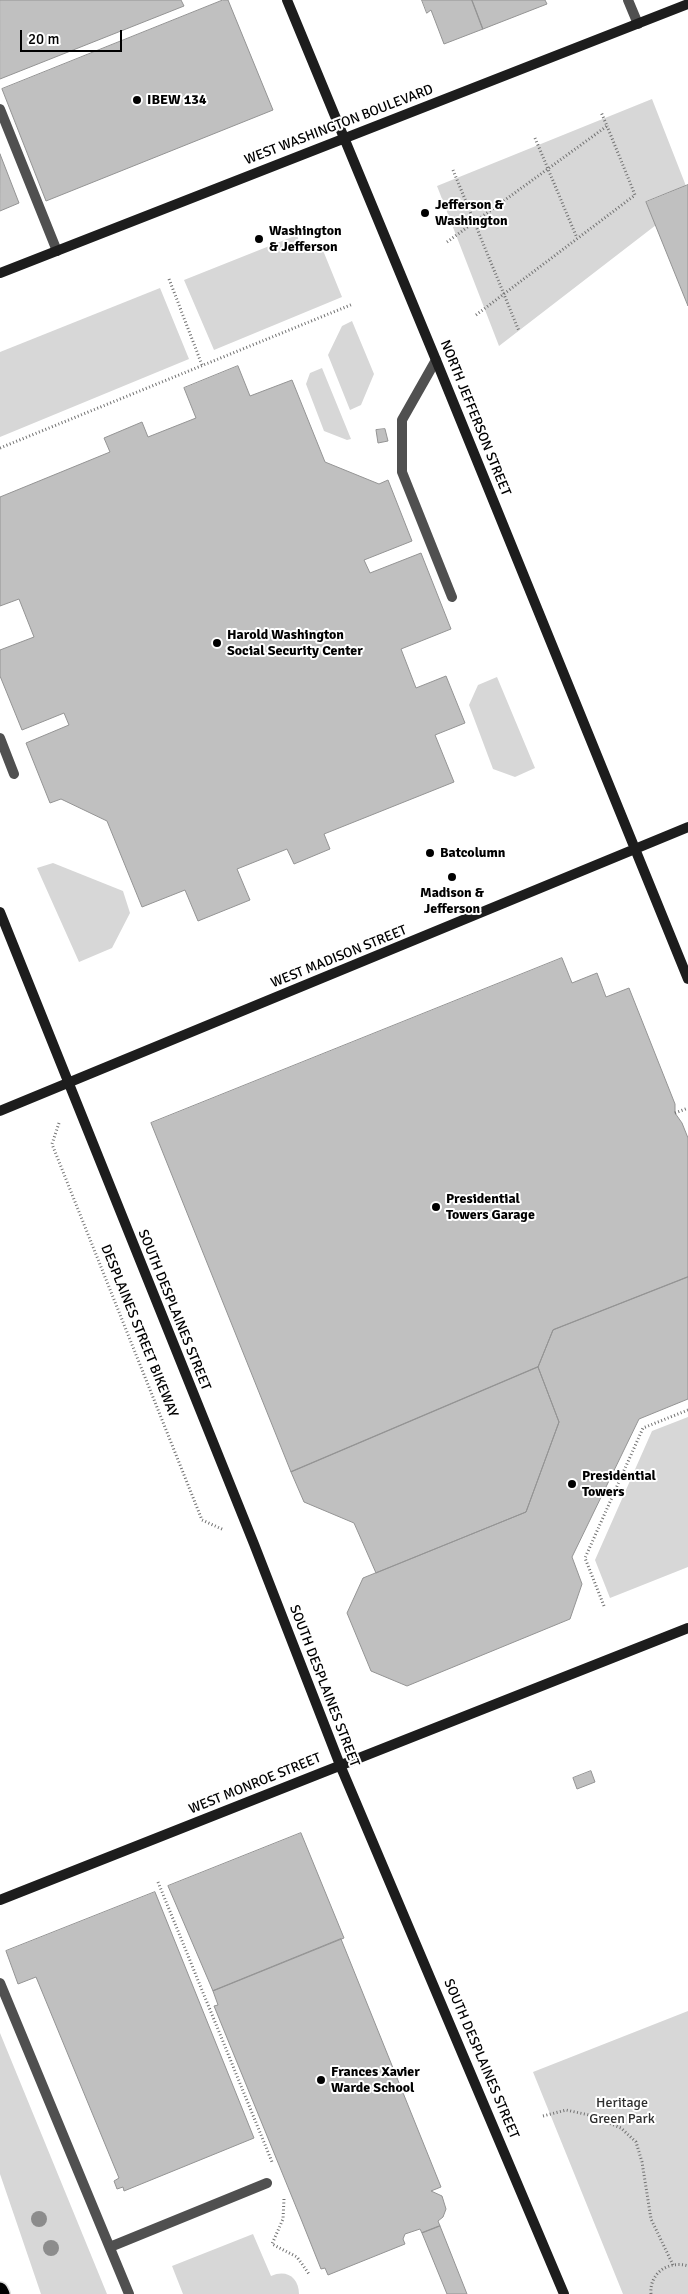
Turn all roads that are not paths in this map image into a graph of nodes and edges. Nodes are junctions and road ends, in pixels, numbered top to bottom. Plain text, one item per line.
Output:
1 (287, 0) edge
2 (628, 0) edge
3 (688, 4) edge
4 (638, 24) junction
5 (0, 110) edge
6 (344, 138) junction
7 (57, 250) junction
8 (0, 273) edge
9 (436, 360) junction
10 (452, 597) dead end
11 (0, 738) edge
12 (14, 774) dead end
13 (688, 827) edge
14 (634, 848) junction
15 (0, 912) edge
16 (688, 979) edge
17 (70, 1084) junction
18 (0, 1111) edge
19 (688, 1628) edge
20 (340, 1765) junction
21 (0, 1900) edge
22 (0, 1983) edge
23 (267, 2183) dead end
24 (110, 2247) junction
25 (0, 2290) edge
26 (2, 2294) edge
27 (130, 2294) edge
28 (564, 2294) edge

1 - 6 main road, NORTH JEFFERSON STREET
2 - 4 lane
3 - 4 main road, WEST WASHINGTON BOULEVARD
4 - 6 main road, WEST WASHINGTON BOULEVARD
5 - 7 lane
6 - 7 main road, WEST WASHINGTON BOULEVARD
6 - 9 main road, NORTH JEFFERSON STREET
7 - 8 main road, WEST WASHINGTON BOULEVARD
9 - 10 lane
9 - 14 main road, NORTH JEFFERSON STREET
11 - 12 lane
13 - 14 main road, WEST MADISON STREET
14 - 16 main road, NORTH JEFFERSON STREET
14 - 17 main road, WEST MADISON STREET
15 - 17 main road, SOUTH DESPLAINES STREET
17 - 18 main road, WEST MADISON STREET
17 - 20 main road, SOUTH DESPLAINES STREET
19 - 20 main road, WEST MONROE STREET
20 - 21 main road, WEST MONROE STREET
20 - 28 main road, SOUTH DESPLAINES STREET
22 - 24 lane
23 - 24 lane
24 - 27 lane
25 - 26 highway

